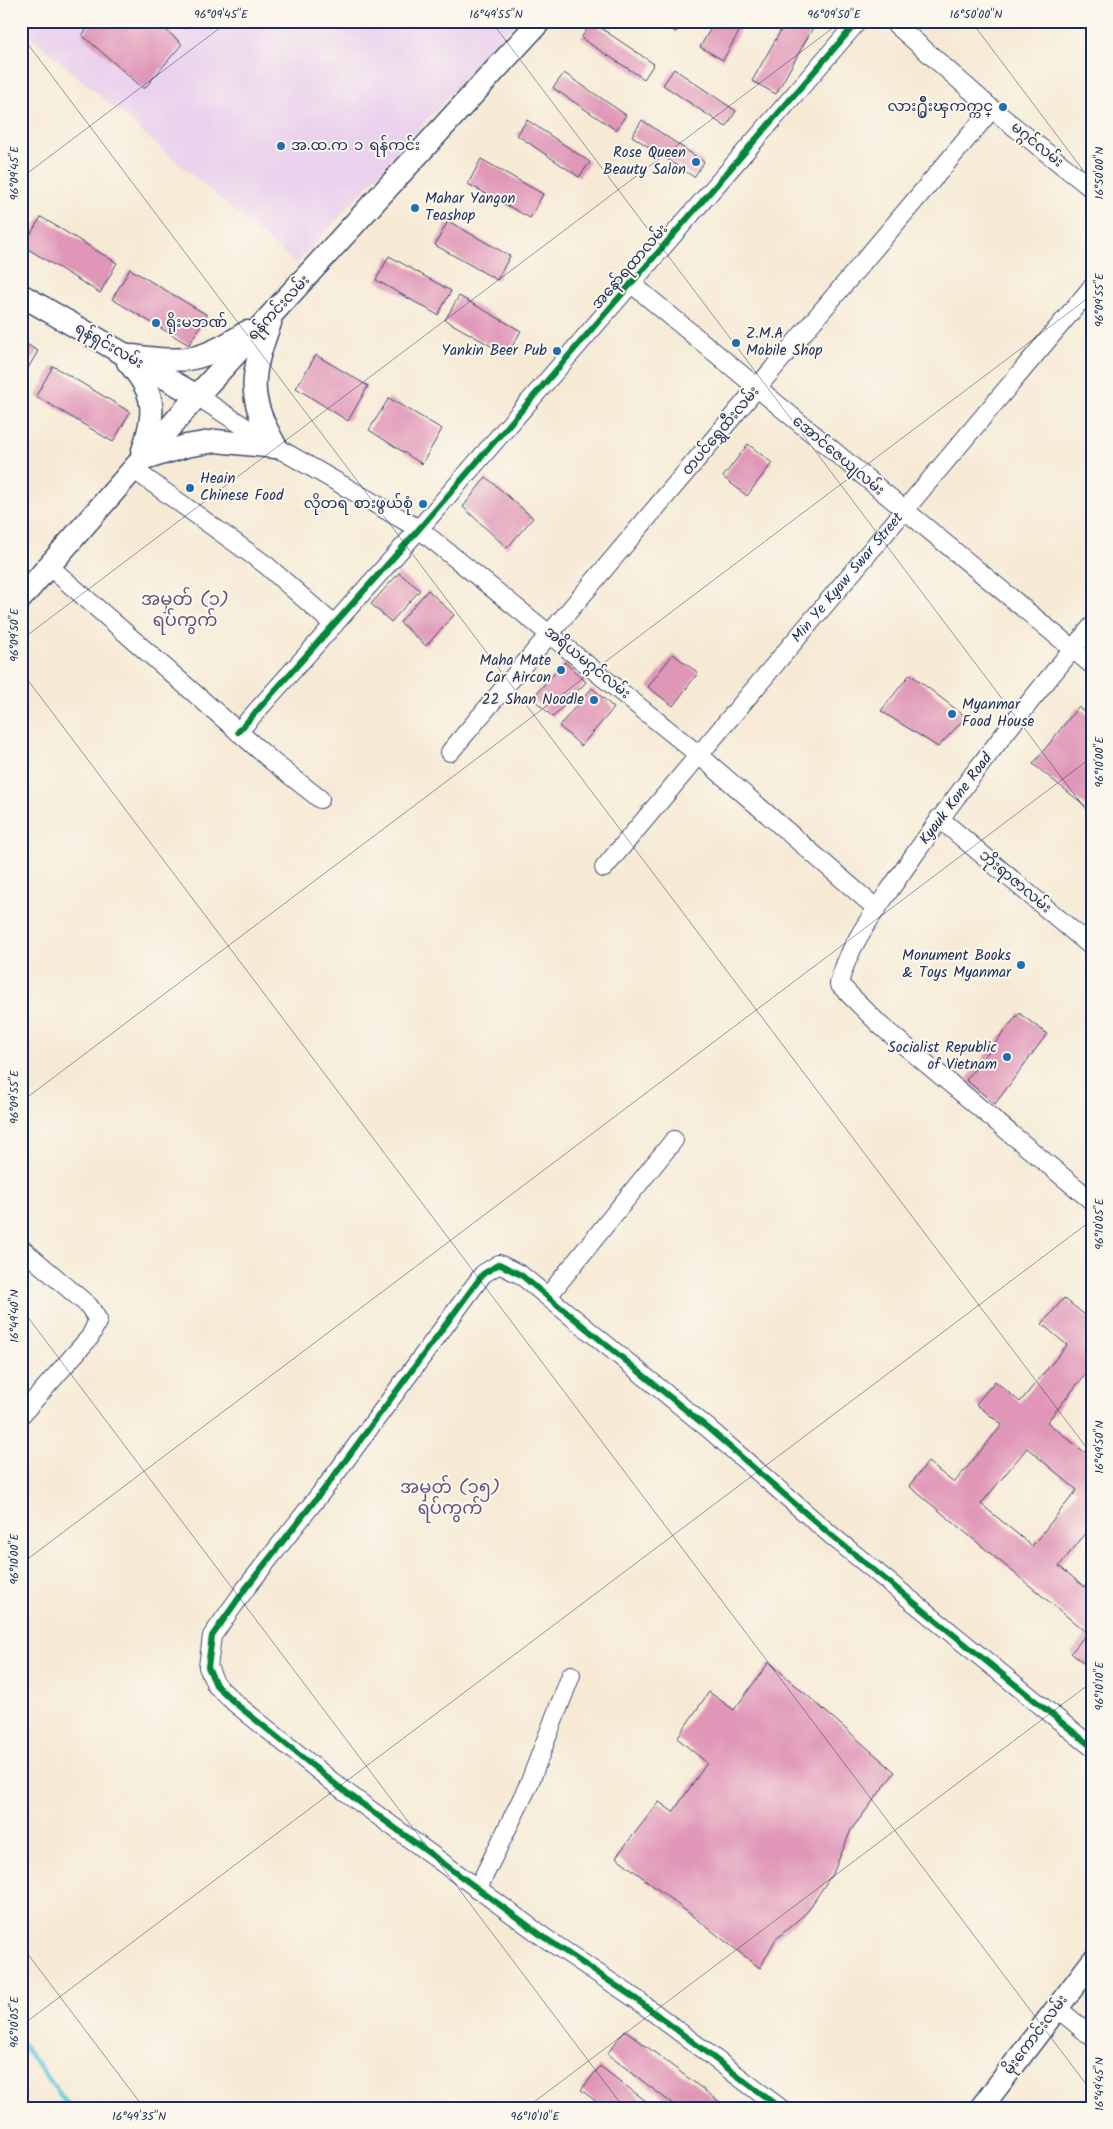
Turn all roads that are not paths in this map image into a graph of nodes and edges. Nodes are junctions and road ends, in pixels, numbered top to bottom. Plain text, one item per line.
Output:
1 (858, 21) edge
2 (892, 21) edge
3 (531, 24) edge
4 (992, 109) junction
5 (1092, 189) edge
6 (632, 284) junction
7 (1092, 287) edge
8 (21, 295) edge
9 (273, 315) junction
10 (120, 354) junction
11 (757, 388) junction
12 (197, 396) junction
13 (276, 447) junction
14 (136, 465) junction
15 (905, 512) junction
16 (419, 529) junction
17 (50, 567) junction
18 (21, 598) edge
19 (334, 625) junction
20 (1092, 626) edge
21 (552, 634) junction
22 (1072, 649) junction
23 (1092, 665) edge
24 (238, 732) junction
25 (450, 752) dead end
26 (700, 755) junction
27 (320, 799) dead end
28 (938, 818) junction
29 (604, 868) dead end
30 (877, 909) junction
31 (1092, 946) edge
32 (674, 1140) dead end
33 (1092, 1201) edge
34 (21, 1248) edge
35 (548, 1296) junction
36 (21, 1415) edge
37 (570, 1675) dead end
38 (1092, 1747) edge
39 (478, 1890) junction
40 (1092, 1962) edge
41 (1056, 2008) junction
42 (1092, 2037) edge
43 (780, 2108) edge
44 (981, 2108) edge

1 - 6 street, အနော်ရထာလမ်း
2 - 4 street, မဂ္ဂင်လမ်း
3 - 9 main road, ရန်ကင်းလမ်း
4 - 5 street, မဂ္ဂင်လမ်း
4 - 11 street, တပင်ရွှေထီးလမ်း
6 - 11 street, အောင်ဇေယျလမ်း
6 - 16 street, အနော်ရထာလမ်း
7 - 15 street, Min Ye Kyaw Swar Street
8 - 10 main road, ရန်ရှင်းလမ်း
9 - 10 main road
9 - 12 main road, ရန်ကင်းလမ်း
9 - 13 main road
10 - 12 main road, ရန်ရှင်းလမ်း
10 - 14 main road
11 - 15 street, အောင်ဇေယျလမ်း
11 - 21 street, တပင်ရွှေထီးလမ်း
12 - 13 street, အရိယမဂ္ဂင်လမ်း
12 - 14 main road, ရန်ကင်းလမ်း
13 - 14 main road
13 - 16 street, အရိယမဂ္ဂင်လမ်း
14 - 17 main road, ရန်ကင်းလမ်း
14 - 19 street
15 - 22 street, အောင်ဇေယျလမ်း
15 - 26 street, Min Ye Kyaw Swar Street
16 - 19 street, အနော်ရထာလမ်း
16 - 21 street, အရိယမဂ္ဂင်လမ်း
17 - 18 main road, ရန်ကင်းလမ်း
17 - 24 street
19 - 24 street, အနော်ရထာလမ်း
20 - 22 street, Kyauk Kone Road
21 - 25 street, တပင်ရွှေထီးလမ်း
21 - 26 street, အရိယမဂ္ဂင်လမ်း
22 - 23 street, အောင်ဇေယျလမ်း
22 - 28 street, Kyauk Kone Road
24 - 27 street
26 - 29 street, Min Ye Kyaw Swar Street
26 - 30 street, အရိယမဂ္ဂင်လမ်း
28 - 30 street, Kyauk Kone Road
28 - 31 street, ဘိုးရာဇာလမ်း
30 - 33 street, Kyauk Kone Road
32 - 35 street
34 - 36 street
35 - 38 street
35 - 39 street
37 - 39 street
39 - 43 street
40 - 41 main road, မိုးကောင်းလမ်း
41 - 42 street
41 - 44 main road, မိုးကောင်းလမ်း

